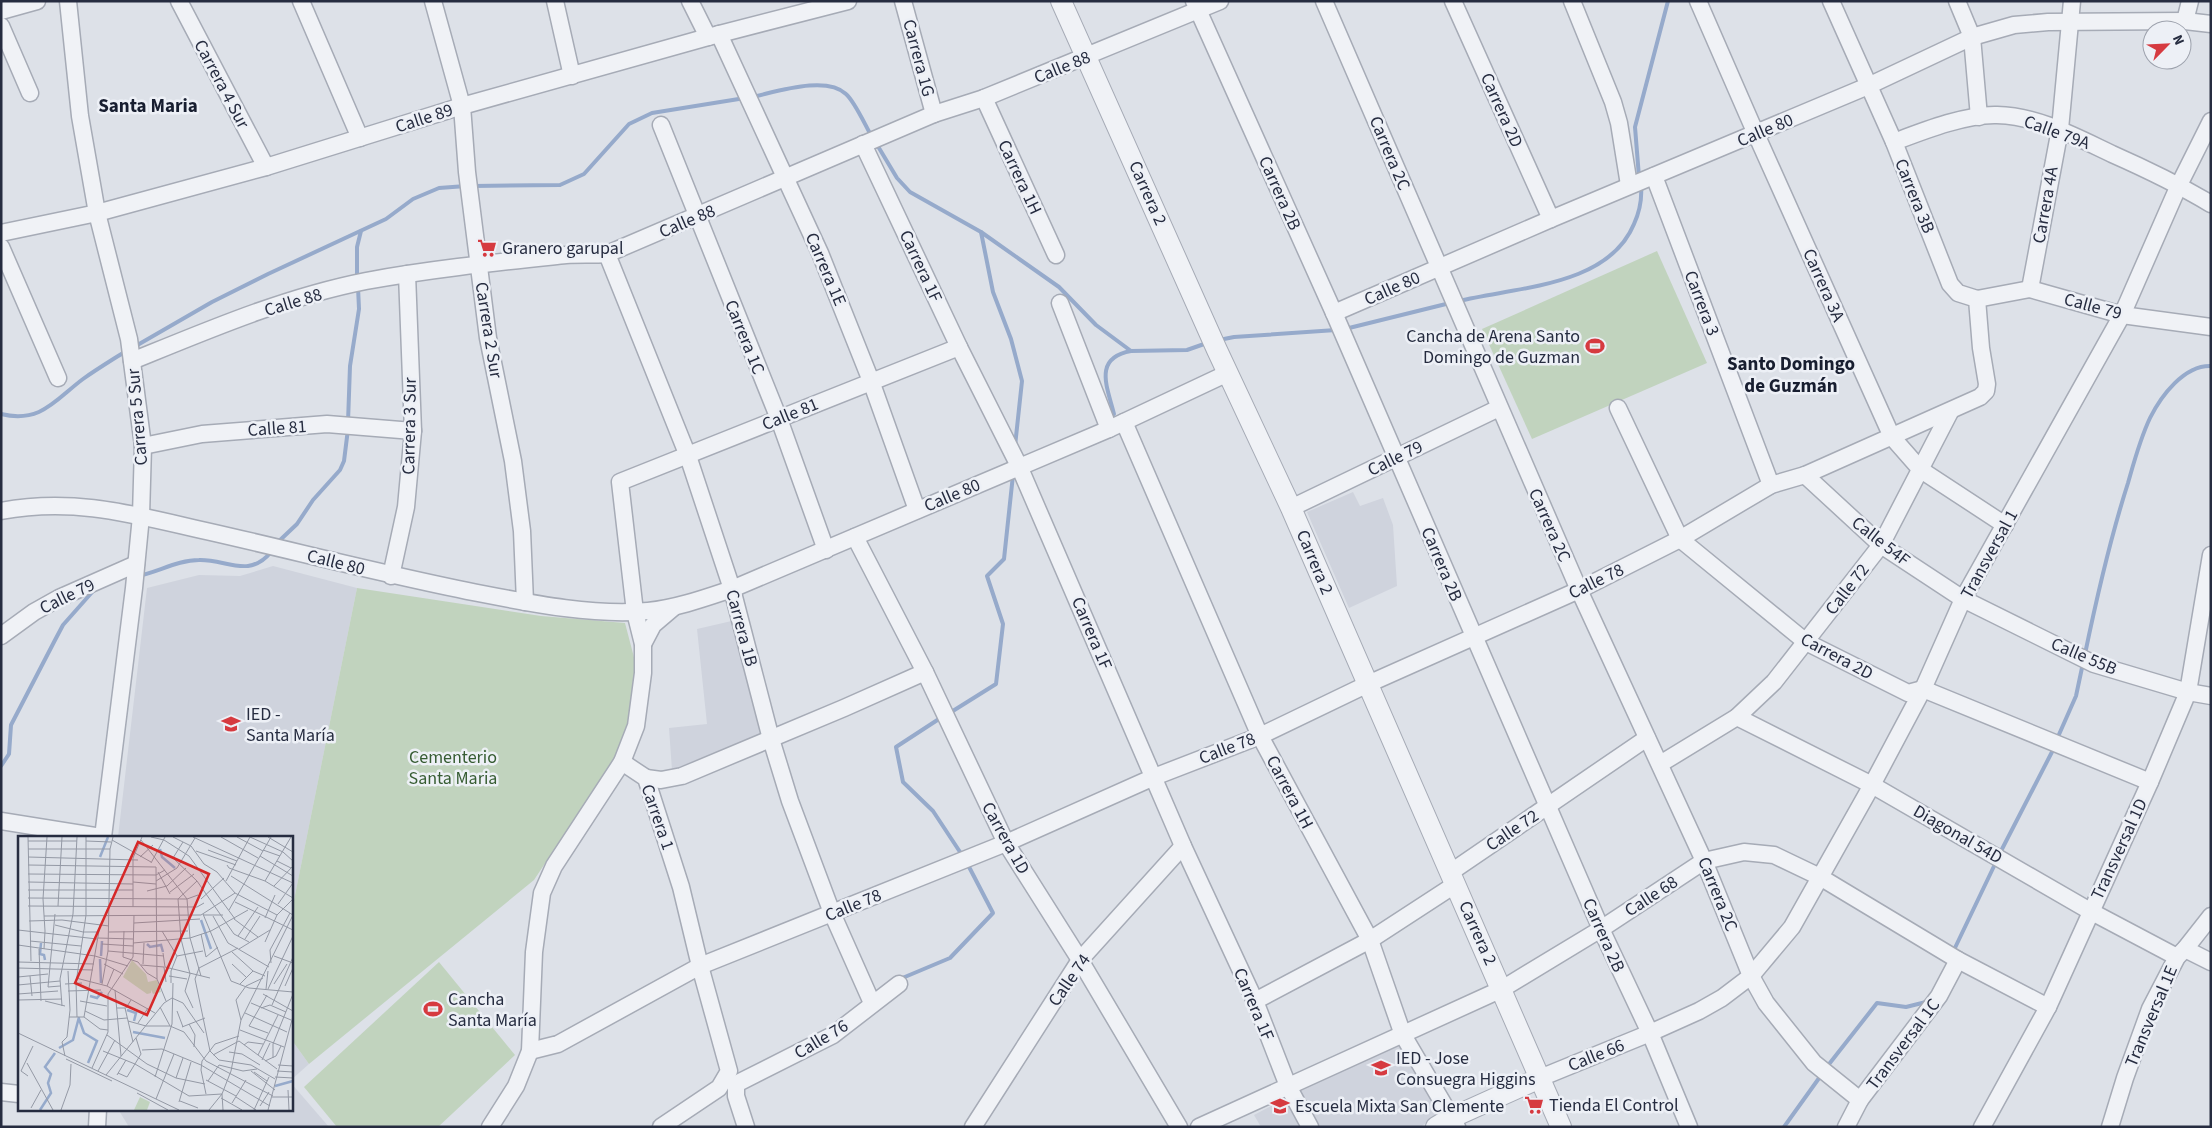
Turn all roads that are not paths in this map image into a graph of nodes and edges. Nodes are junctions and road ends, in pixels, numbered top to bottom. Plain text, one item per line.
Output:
1 (37, 1) edge
2 (68, 1) edge
3 (179, 1) edge
4 (301, 1) edge
5 (433, 1) edge
6 (554, 1) edge
7 (690, 1) edge
8 (848, 1) edge
9 (903, 1) edge
10 (1061, 1) edge
11 (1220, 1) edge
12 (1324, 1) edge
13 (1453, 1) edge
14 (1572, 1) edge
15 (1698, 1) edge
16 (1831, 1) edge
17 (1957, 1) edge
18 (2072, 1) edge
19 (2190, 1) edge
20 (1196, 6) edge
21 (794, 8) edge
22 (1, 11) edge
23 (2185, 20) edge
24 (2142, 22) edge
25 (2192, 22) edge
26 (2071, 23) junction
27 (2211, 24) edge
28 (1, 26) edge
29 (714, 36) junction
30 (1972, 37) junction
31 (1088, 57) junction
32 (572, 76) junction
33 (1868, 86) junction
34 (30, 93) dead end
35 (984, 98) junction
36 (462, 106) junction
37 (934, 114) junction
38 (1979, 117) junction
39 (2211, 122) edge
40 (661, 125) dead end
41 (2060, 129) junction
42 (1756, 134) junction
43 (360, 138) junction
44 (871, 141) junction
45 (1894, 142) junction
46 (266, 167) junction
47 (786, 178) junction
48 (1641, 181) junction
49 (2179, 185) junction
50 (2211, 204) edge
51 (97, 213) junction
52 (696, 217) junction
53 (1551, 218) junction
54 (1, 233) edge
55 (1, 247) edge
56 (607, 254) junction
57 (1056, 255) dead end
58 (479, 266) junction
59 (1439, 267) junction
60 (407, 274) junction
61 (2030, 289) junction
62 (1977, 299) junction
63 (1060, 303) dead end
64 (2122, 314) junction
65 (1335, 317) junction
66 (2211, 327) edge
67 (959, 347) junction
68 (131, 351) junction
69 (1228, 373) junction
70 (58, 378) dead end
71 (871, 381) junction
72 (1499, 408) junction
73 (1618, 408) dead end
74 (1950, 412) junction
75 (779, 419) junction
76 (1116, 425) junction
77 (412, 431) junction
78 (1892, 437) junction
79 (143, 446) junction
80 (688, 456) junction
81 (1396, 458) junction
82 (1019, 466) junction
83 (1921, 470) junction
84 (1805, 476) junction
85 (1771, 485) junction
86 (1291, 508) junction
87 (917, 510) junction
88 (1, 511) edge
89 (141, 516) junction
90 (2005, 525) junction
91 (855, 537) junction
92 (1680, 539) junction
93 (1881, 545) junction
94 (826, 550) junction
95 (2210, 555) edge
96 (136, 564) junction
97 (391, 576) junction
98 (732, 589) junction
99 (1579, 590) junction
100 (1964, 599) junction
101 (526, 602) junction
102 (674, 608) junction
103 (635, 612) junction
104 (1, 636) edge
105 (1474, 638) junction
106 (1806, 642) junction
107 (643, 644) junction
108 (925, 672) junction
109 (1368, 684) junction
110 (1923, 689) junction
111 (2188, 692) junction
112 (2211, 696) edge
113 (1737, 717) junction
114 (1260, 736) junction
115 (1647, 738) junction
116 (771, 739) junction
117 (622, 762) junction
118 (1660, 764) junction
119 (1154, 776) junction
120 (646, 778) junction
121 (2150, 782) junction
122 (1872, 785) junction
123 (1548, 806) junction
124 (1, 820) edge
125 (96, 836) edge
126 (102, 836) edge
127 (1006, 843) junction
128 (1183, 846) junction
129 (1704, 861) junction
130 (1820, 877) junction
131 (1453, 878) junction
132 (2090, 911) junction
133 (832, 913) junction
134 (2211, 916) edge
135 (1601, 929) junction
136 (1370, 940) junction
137 (2181, 953) junction
138 (1952, 956) junction
139 (1080, 960) junction
140 (2211, 962) edge
141 (700, 966) junction
142 (1751, 976) junction
143 (899, 984) dead end
144 (1502, 989) junction
145 (870, 999) junction
146 (1255, 1001) junction
147 (2048, 1007) junction
148 (1650, 1033) junction
149 (1403, 1035) junction
150 (530, 1051) junction
151 (733, 1077) junction
152 (1540, 1078) junction
153 (1288, 1086) junction
154 (1, 1092) edge
155 (18, 1094) edge
156 (1860, 1100) junction
157 (98, 1110) edge
158 (503, 1120) edge
159 (1448, 1124) edge
160 (97, 1127) edge
161 (490, 1127) edge
162 (662, 1127) edge
163 (746, 1127) edge
164 (973, 1127) edge
165 (1179, 1127) edge
166 (1199, 1127) edge
167 (1310, 1127) edge
168 (1562, 1127) edge
169 (1689, 1127) edge
170 (1846, 1127) edge
171 (1982, 1127) edge
172 (2110, 1127) edge

1 - 22 street
2 - 51 street, Carrera 5 Sur
3 - 46 street, Carrera 4 Sur
4 - 43 street
5 - 36 street, Carrera 2 Sur
6 - 32 street
7 - 29 street, Carrera 1E
8 - 21 street, Calle 89
9 - 37 street, Carrera 1G
10 - 31 street, Carrera 2
11 - 20 street, Calle 88
12 - 59 street, Carrera 2C
13 - 53 street, Carrera 2D
14 - 48 street, Carrera 3
15 - 42 street, Carrera 3A
16 - 33 street, Carrera 3B
17 - 30 street
18 - 26 street, Carrera 4A
19 - 23 street
20 - 31 street, Calle 88
20 - 65 street, Carrera 2B
21 - 29 street, Calle 89
24 - 26 street, Calle 80
25 - 27 street, Calle 80
26 - 30 street, Calle 80
26 - 41 street, Carrera 4A
28 - 34 street
29 - 32 street, Calle 89
29 - 47 street, Carrera 1E
30 - 33 street, Calle 80
30 - 38 street
31 - 35 street, Calle 88
31 - 69 street, Carrera 2
32 - 36 street, Calle 89
33 - 42 street, Calle 80
33 - 45 street, Carrera 3B
35 - 37 street, Calle 88
35 - 57 street, Carrera 1H
36 - 43 street, Calle 89
36 - 58 street, Carrera 2 Sur
37 - 44 street, Calle 88
38 - 41 street, Calle 79A
38 - 45 street, Calle 79A
39 - 49 street, Transversal 1
40 - 52 street, Carrera 1C
41 - 49 street, Calle 79A
41 - 61 street, Carrera 4A
42 - 48 street, Calle 80
42 - 78 street, Carrera 3A
43 - 46 street, Calle 89
44 - 47 street, Calle 88
44 - 67 street, Carrera 1F
45 - 62 street, Carrera 3B
46 - 51 street, Calle 89
47 - 52 street, Calle 88
47 - 71 street, Carrera 1E
48 - 53 street, Calle 80
48 - 85 street, Carrera 3
49 - 50 street, Calle 79A
49 - 64 street, Transversal 1
51 - 54 street, Calle 89
51 - 68 street, Carrera 5 Sur
52 - 56 street, Calle 88
52 - 75 street, Carrera 1C
53 - 59 street, Calle 80
55 - 70 street
56 - 58 street, Calle 88
56 - 80 street, Carrera 1B
58 - 60 street, Calle 88
58 - 101 street, Carrera 2 Sur
59 - 65 street, Calle 80
59 - 72 street, Carrera 2C
60 - 68 street, Calle 88
60 - 77 street, Carrera 3 Sur
61 - 62 street, Calle 79
61 - 64 street, Calle 79
62 - 74 street, Calle 78
63 - 76 street, Carrera 1H
64 - 66 street, Calle 79
64 - 90 street, Transversal 1
65 - 81 street, Carrera 2B
67 - 71 street, Calle 81
67 - 82 street, Carrera 1F
68 - 79 street, Carrera 5 Sur
69 - 76 street, Calle 80
69 - 86 street, Carrera 2
71 - 75 street, Calle 81
71 - 87 street, Carrera 1E
72 - 81 street, Calle 79
72 - 99 street, Carrera 2C
73 - 92 street, Carrera 2D
74 - 78 street, Calle 78
74 - 83 street, Calle 72
75 - 80 street, Calle 81
75 - 94 street, Carrera 1C
76 - 82 street, Calle 80
76 - 114 street, Carrera 1H
77 - 79 street, Calle 81
77 - 97 street, Carrera 3 Sur
78 - 83 street, Carrera 3A
78 - 84 street, Calle 78
79 - 89 street, Carrera 5 Sur
80 - 98 street, Carrera 1B
80 - 103 street, Calle 81
81 - 86 street, Calle 79
81 - 105 street, Carrera 2B
82 - 87 street, Calle 80
82 - 119 street, Carrera 1F
83 - 90 street, Carrera 3A
83 - 93 street, Calle 72
84 - 85 street, Calle 78
84 - 93 street, Calle 54F
85 - 92 street, Calle 78
86 - 109 street, Carrera 2
87 - 91 street, Calle 80
88 - 89 street, Calle 80
89 - 96 street, Carrera 5 Sur
89 - 97 street, Calle 80
90 - 100 street, Transversal 1
91 - 94 street, Calle 80
91 - 108 street, Carrera 1D
92 - 99 street, Calle 78
92 - 106 street, Carrera 2D
93 - 100 street, Calle 54F
93 - 106 street, Calle 72
94 - 98 street, Calle 80
95 - 111 street, Transversal 1D
96 - 104 street, Calle 79
96 - 126 street, Carrera 5 Sur
97 - 101 street, Calle 80
98 - 102 street, Calle 80
98 - 116 street, Carrera 1B
99 - 105 street, Calle 78
99 - 115 street, Carrera 2C
100 - 110 street, Transversal 1
100 - 111 street, Calle 55B
101 - 103 street, Calle 80
102 - 103 street, Calle 80
102 - 107 street, Calle 80
103 - 107 street
105 - 109 street, Calle 78
105 - 123 street, Carrera 2B
106 - 110 street, Carrera 2D
106 - 113 street, Calle 72
107 - 117 street
108 - 116 street
108 - 127 street, Carrera 1D
109 - 114 street, Calle 78
109 - 131 street, Carrera 2
110 - 121 street, Carrera 2D
110 - 122 street, Transversal 1
111 - 112 street, Calle 55B
111 - 121 street, Transversal 1D
113 - 118 street, Calle 72
113 - 122 street, Diagonal 54D
114 - 119 street, Calle 78
114 - 136 street, Carrera 1H
115 - 118 street, Carrera 2C
115 - 123 street, Calle 72
116 - 120 street
116 - 133 street, Carrera 1B
117 - 120 street, Carrera 1
117 - 150 street
118 - 129 street, Carrera 2C
119 - 127 street, Calle 78
119 - 128 street, Carrera 1F
120 - 141 street, Carrera 1
121 - 132 street, Transversal 1D
122 - 130 street, Transversal 1
122 - 132 street, Diagonal 54D
123 - 131 street, Calle 72
123 - 135 street, Carrera 2B
124 - 125 street
127 - 133 street, Calle 78
127 - 139 street, Carrera 1D
128 - 139 street, Calle 74
128 - 146 street, Carrera 1F
129 - 130 street, Calle 68
129 - 135 street, Calle 68
129 - 142 street, Carrera 2C
130 - 138 street, Calle 68
130 - 142 street, Transversal 1
131 - 136 street, Calle 72
131 - 144 street, Carrera 2
132 - 137 street, Diagonal 54D
132 - 147 street, Transversal 1D
133 - 141 street, Calle 78
133 - 145 street, Carrera 1B
134 - 137 street, Transversal 1E
135 - 144 street, Calle 68
135 - 148 street, Carrera 2B
136 - 146 street, Calle 72
136 - 149 street, Carrera 1H
137 - 140 street, Diagonal 54D
137 - 172 street, Transversal 1E
138 - 147 street, Calle 68
138 - 156 street, Transversal 1C
139 - 164 street, Calle 74
139 - 165 street, Carrera 1D
141 - 150 street, Calle 78
141 - 151 street, Carrera 1
142 - 148 street, Calle 66
142 - 156 street, Carrera 2C
143 - 145 street, Calle 76
144 - 149 street, Calle 68
144 - 152 street, Carrera 2
145 - 151 street, Calle 76
146 - 153 street, Carrera 1F
147 - 171 street, Transversal 1D
148 - 152 street, Calle 66
148 - 169 street, Carrera 2B
149 - 153 street, Calle 68
149 - 159 street, Carrera 1H
150 - 158 street
151 - 162 street, Calle 76
151 - 163 street, Carrera 1
152 - 159 street, Calle 66
152 - 168 street, Carrera 2
153 - 166 street, Calle 68
153 - 167 street, Carrera 1F
154 - 155 street
156 - 170 street, Transversal 1C
157 - 160 street
158 - 161 street

